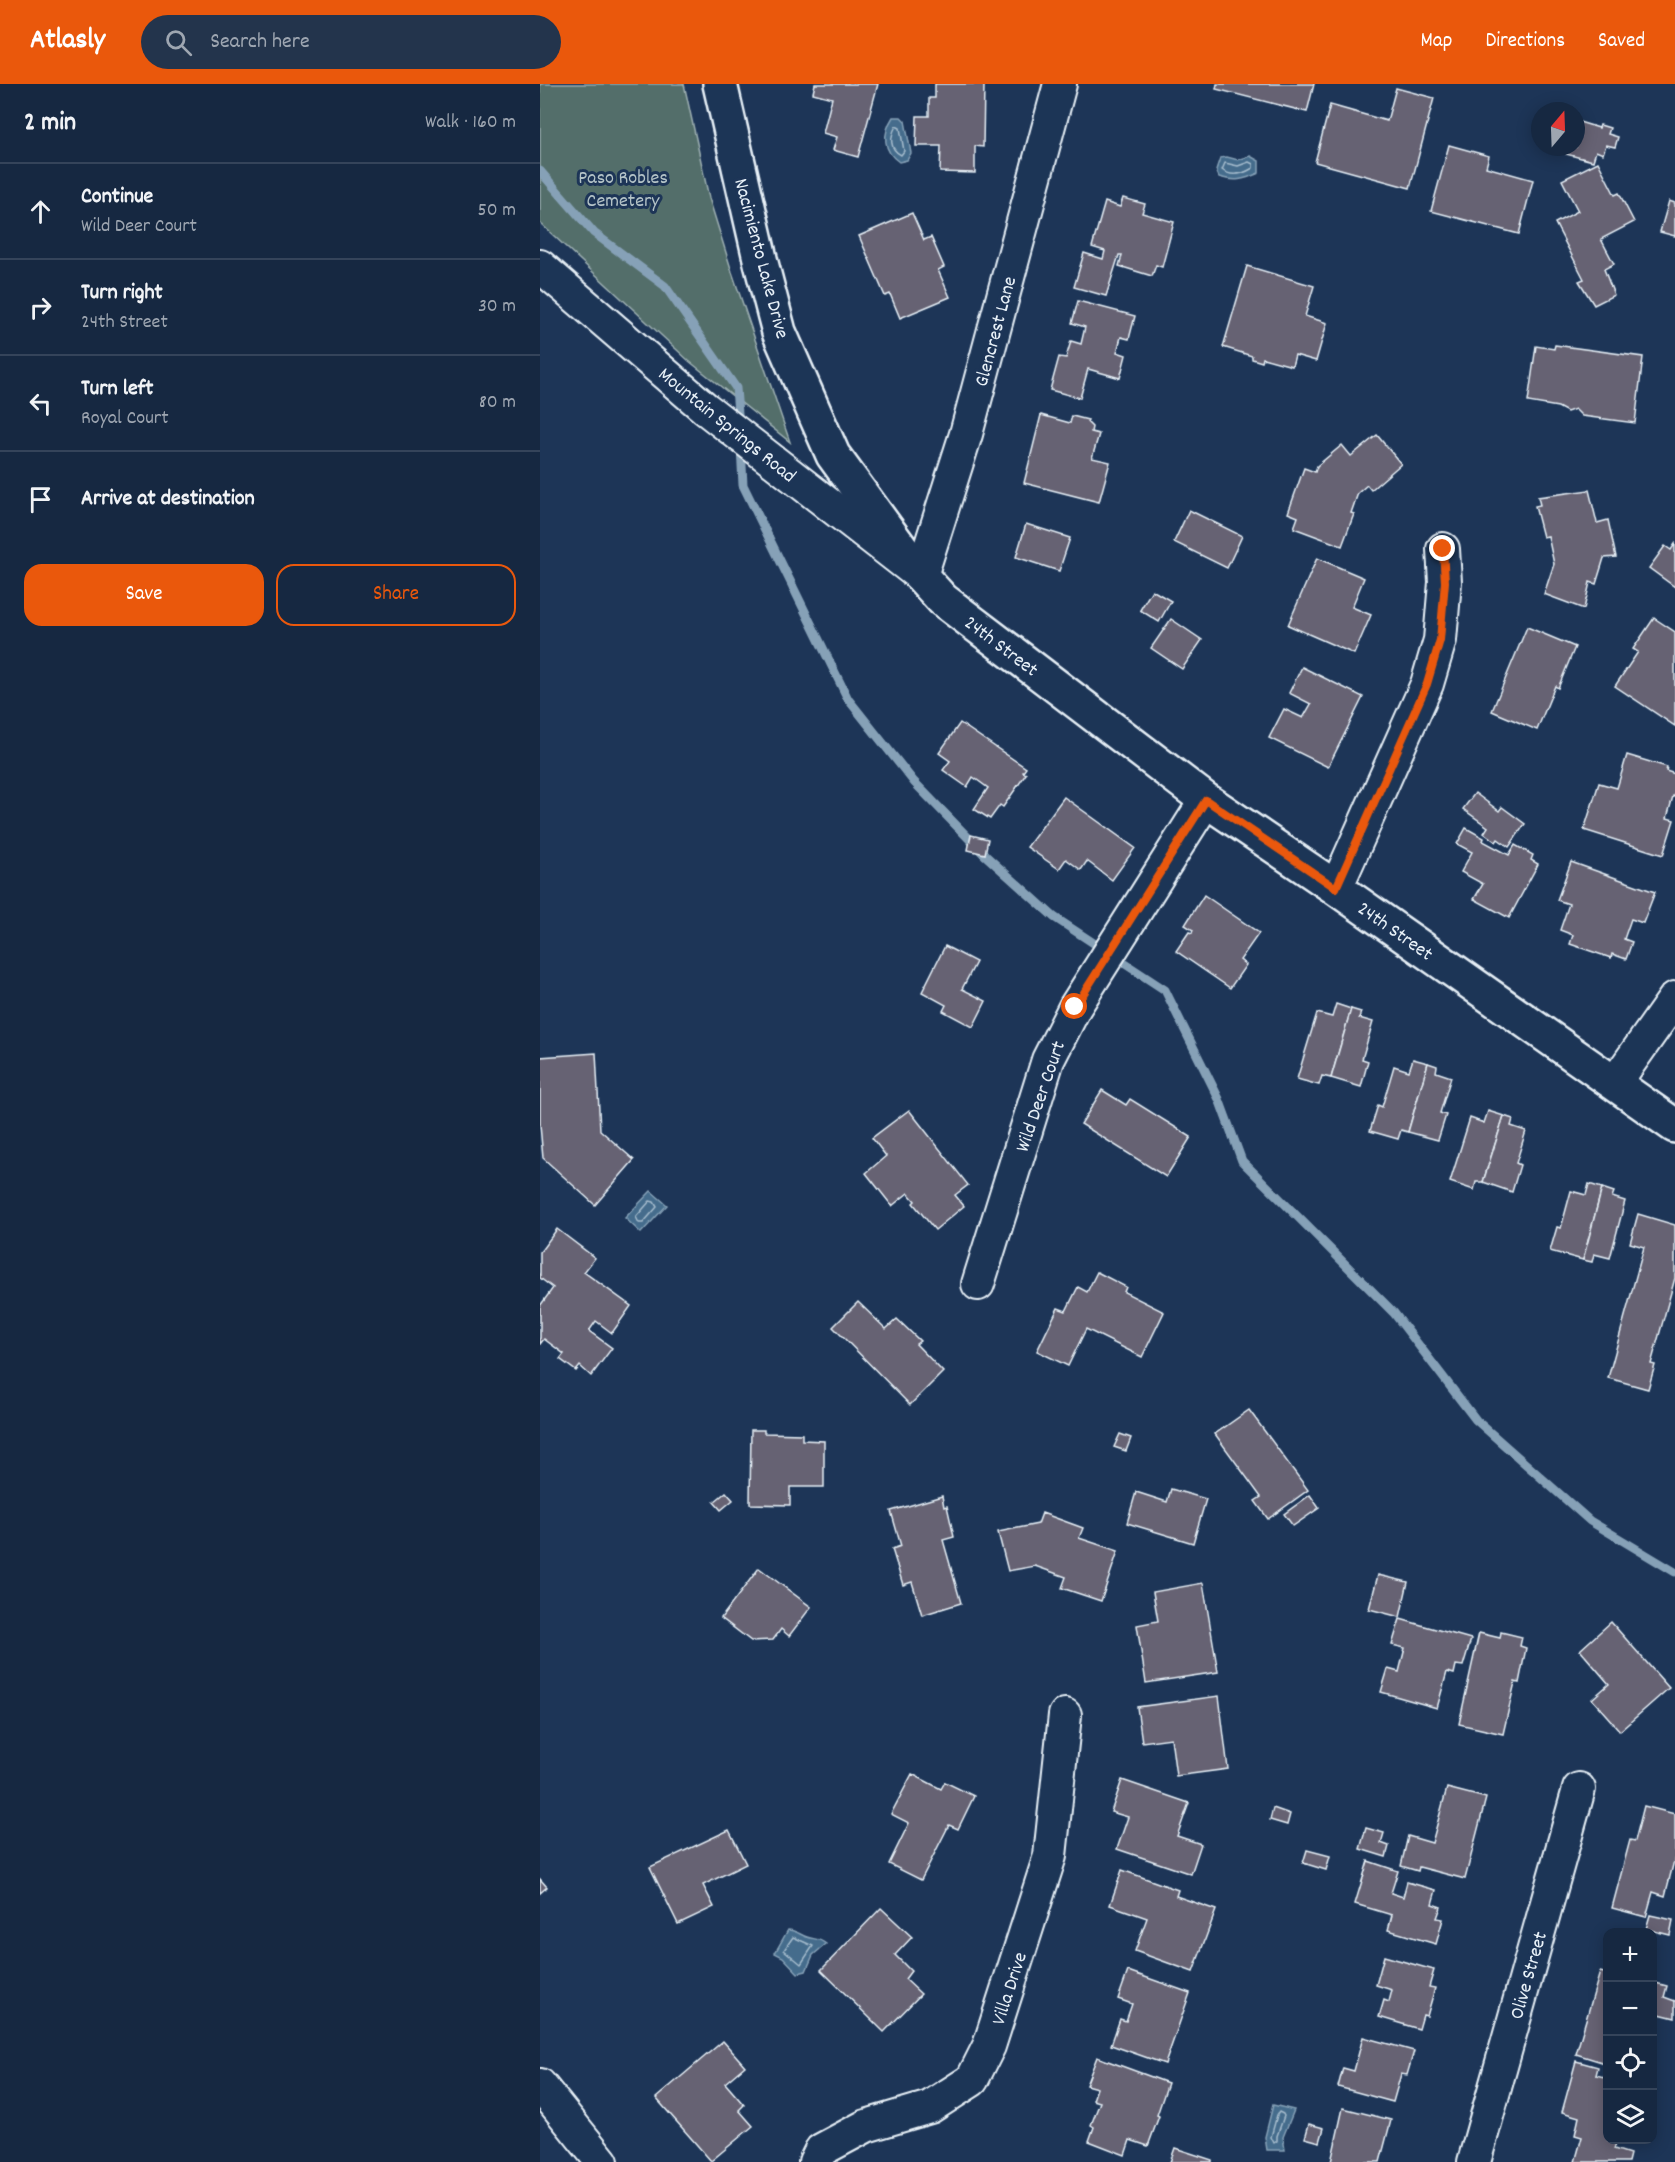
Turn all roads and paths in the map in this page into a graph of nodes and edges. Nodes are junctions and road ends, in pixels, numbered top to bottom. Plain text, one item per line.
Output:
1 (720, 84) edge
2 (1060, 84) edge
3 (540, 266) edge
4 (1443, 549) dead end
5 (921, 576) junction
6 (1206, 800) junction
7 (1336, 888) junction
8 (1675, 998) edge
9 (1616, 1083) junction
10 (1675, 1126) edge
11 (978, 1284) dead end
12 (1065, 1715) dead end
13 (1579, 1788) dead end
14 (540, 2085) edge
15 (603, 2162) edge
16 (815, 2162) edge
17 (1474, 2162) edge

1 - 5 main road, Nacimiento Lake Drive
2 - 5 street, Glencrest Lane
3 - 5 street, Mountain Springs Road
4 - 7 street
5 - 6 main road, 24th Street
6 - 7 main road, 24th Street
6 - 11 street, Wild Deer Court
7 - 9 main road, 24th Street
8 - 9 street
9 - 10 main road, 24th Street
12 - 16 street, Villa Drive
13 - 17 street, Olive Street
14 - 15 street

